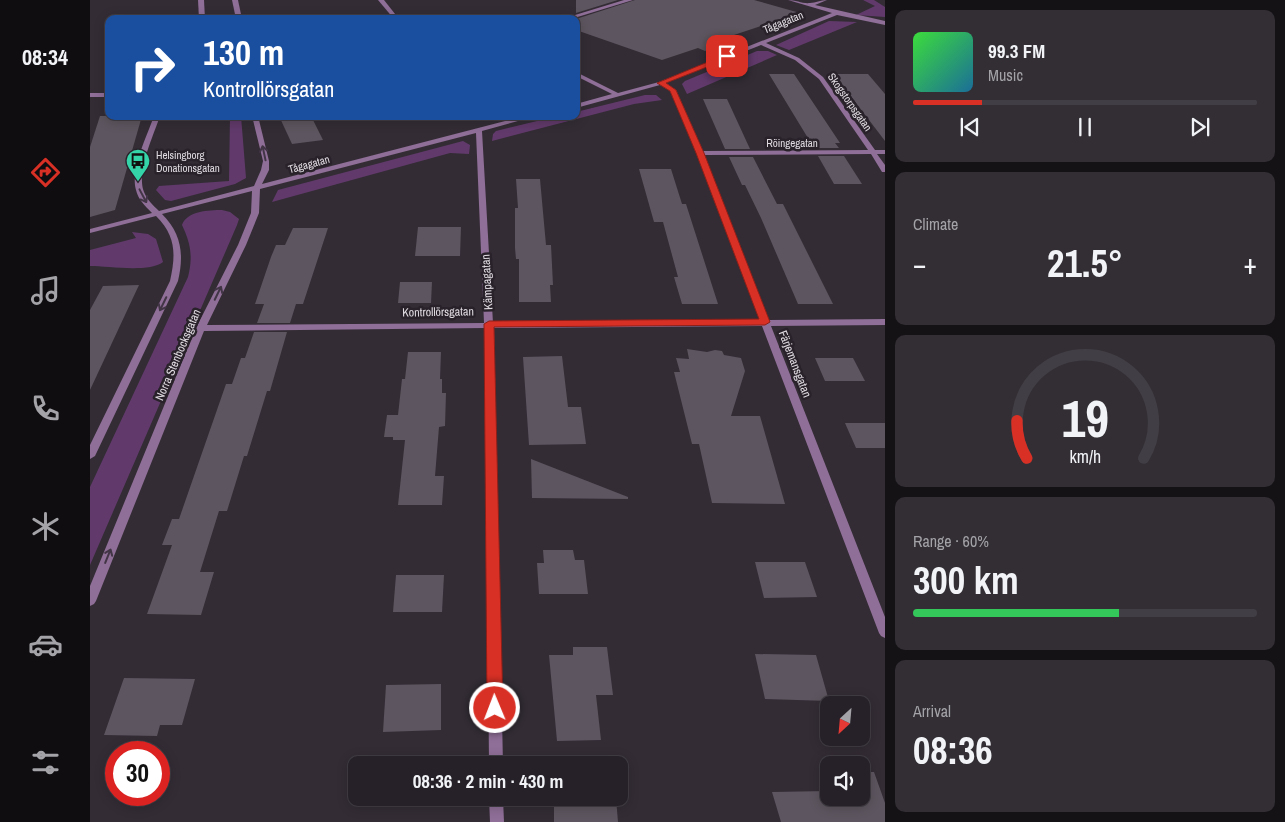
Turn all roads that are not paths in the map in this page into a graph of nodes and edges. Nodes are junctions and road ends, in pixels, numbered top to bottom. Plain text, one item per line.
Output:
1 (201, 0) edge
2 (235, 0) edge
3 (381, 0) edge
4 (630, 0) edge
5 (790, 0) edge
6 (824, 0) edge
7 (810, 6) junction
8 (837, 13) junction
9 (202, 15) edge
10 (237, 15) edge
11 (393, 15) edge
12 (578, 15) edge
13 (885, 23) edge
14 (761, 43) junction
15 (580, 76) edge
16 (660, 83) junction
17 (105, 94) edge
18 (90, 95) edge
19 (618, 95) junction
20 (580, 105) edge
21 (156, 120) edge
22 (256, 120) edge
23 (518, 120) edge
24 (479, 130) junction
25 (872, 152) junction
26 (885, 152) edge
27 (700, 153) junction
28 (885, 170) edge
29 (256, 190) junction
30 (156, 214) junction
31 (90, 231) edge
32 (765, 322) junction
33 (885, 322) edge
34 (489, 324) junction
35 (201, 328) junction
36 (90, 456) edge
37 (90, 602) edge
38 (885, 633) edge
39 (496, 756) edge
40 (496, 806) edge
41 (497, 822) edge

1 - 9 street
2 - 10 street
3 - 11 street
4 - 12 street
5 - 7 street
6 - 7 street, Tågagatan
7 - 8 street
8 - 13 street
8 - 14 street, Tågagatan
14 - 16 street, Tågagatan
14 - 25 street, Skogstorpsgatan
15 - 19 street
16 - 19 street, Tågagatan
16 - 27 street, Färjemansgatan
17 - 18 street
19 - 20 street, Tågagatan
21 -> 30 street
29 -> 22 street, Norra Stenbocksgatan
23 - 24 street, Tågagatan
24 - 29 street, Tågagatan
24 - 34 street, Kämpagatan
25 - 26 street, Röingegatan
25 - 27 street, Röingegatan
25 - 28 street, Skogstorpsgatan
27 - 32 street, Färjemansgatan
29 - 30 street, Tågagatan
35 -> 29 street, Norra Stenbocksgatan
30 - 31 street, Tågagatan
30 -> 36 street
32 - 33 street, Kontrollörsgatan
32 - 34 street, Kontrollörsgatan
32 - 38 street, Färjemansgatan
34 - 35 street, Kontrollörsgatan
34 - 39 street, Kämpagatan
37 -> 35 street, Norra Stenbocksgatan
40 - 41 street

